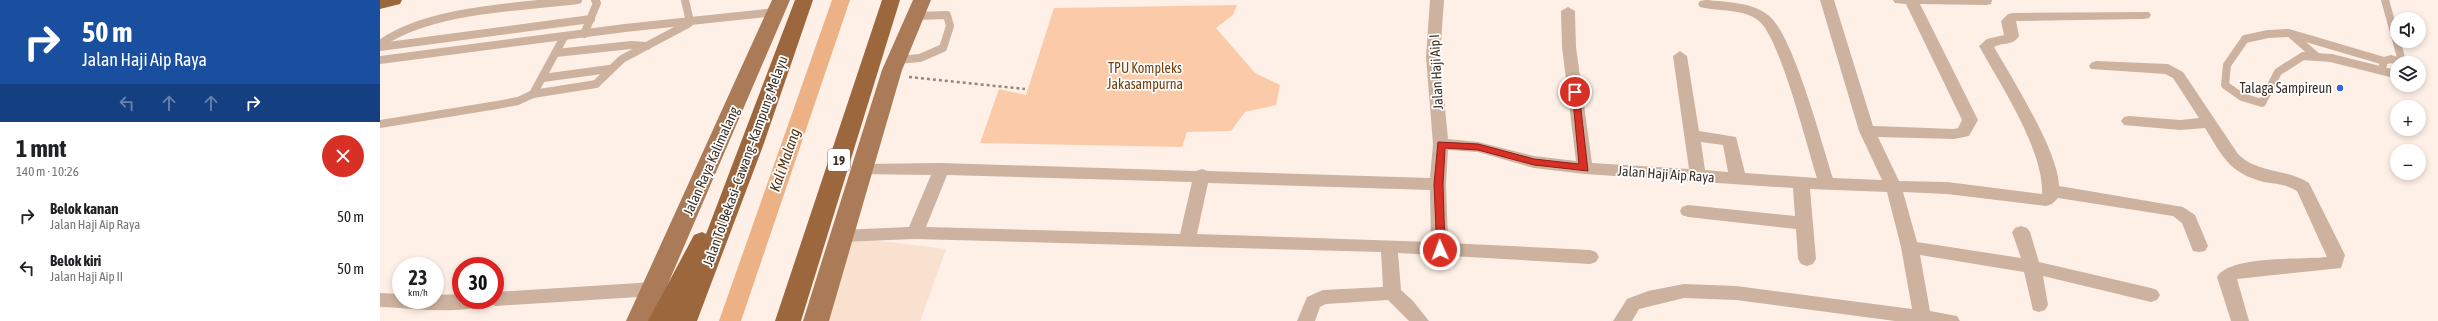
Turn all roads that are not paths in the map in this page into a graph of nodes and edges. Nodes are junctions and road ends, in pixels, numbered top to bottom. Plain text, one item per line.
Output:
1 (393, 0) edge
2 (578, 0) edge
3 (595, 0) edge
4 (685, 0) edge
5 (804, 0) edge
6 (890, 0) edge
7 (1437, 0) edge
8 (1827, 0) edge
9 (1900, 0) edge
10 (1911, 0) edge
11 (2385, 0) edge
12 (1986, 1) edge
13 (380, 3) edge
14 (1705, 4) dead end
15 (779, 5) edge
16 (919, 8) edge
17 (1568, 11) dead end
18 (2144, 15) dead end
19 (591, 18) junction
20 (690, 22) junction
21 (522, 28) junction
22 (2289, 33) junction
23 (584, 34) junction
24 (564, 37) junction
25 (512, 42) junction
26 (380, 46) edge
27 (647, 46) junction
28 (556, 53) junction
29 (1680, 56) dead end
30 (2316, 56) junction
31 (2402, 56) edge
32 (2390, 59) edge
33 (380, 60) edge
34 (2384, 61) junction
35 (2096, 66) dead end
36 (894, 68) junction
37 (609, 69) junction
38 (2390, 70) edge
39 (2390, 73) edge
40 (543, 78) junction
41 (533, 94) junction
42 (2129, 121) dead end
43 (2208, 123) junction
44 (380, 124) edge
45 (1867, 131) junction
46 (1693, 135) junction
47 (1441, 144) junction
48 (752, 146) junction
49 (1584, 168) junction
50 (941, 169) junction
51 (861, 170) junction
52 (1202, 175) junction
53 (1698, 177) junction
54 (1738, 179) junction
55 (1801, 183) junction
56 (1438, 184) junction
57 (1827, 184) junction
58 (1893, 186) junction
59 (2052, 191) junction
60 (1688, 212) dead end
61 (1805, 224) junction
62 (2021, 232) dead end
63 (915, 233) junction
64 (840, 236) junction
65 (1187, 242) junction
66 (1389, 246) junction
67 (2199, 246) dead end
68 (1910, 247) junction
69 (1440, 250) junction
70 (1590, 257) dead end
71 (1807, 259) dead end
72 (2032, 267) junction
73 (654, 289) junction
74 (1392, 293) junction
75 (2151, 294) dead end
76 (504, 298) edge
77 (380, 300) edge
78 (452, 302) edge
79 (2039, 305) dead end
80 (1923, 318) edge
81 (640, 321) edge
82 (661, 321) edge
83 (684, 321) edge
84 (788, 321) edge
85 (816, 321) edge
86 (1306, 321) edge
87 (1420, 321) edge
88 (1622, 321) edge
89 (1951, 321) edge
90 (2240, 321) edge

1 - 13 highway
2 - 26 lane
3 - 19 lane
4 - 20 lane
5 - 48 highway, Jalan Tol Bekasi–Cawang–Kampung Melayu
6 - 84 highway, 19
7 - 47 street, Jalan Haji Aip I
8 - 45 street
9 - 10 street
10 - 12 street
10 - 45 street
11 - 31 lane
14 - 57 street
15 - 20 lane
15 - 73 main road, Jalan Raya Kalimalang
16 - 36 main road
16 - 36 lane
17 - 49 street
18 - 59 street
19 - 21 lane
19 - 23 lane
20 - 23 lane
20 - 27 lane
21 - 25 lane
21 - 26 lane
22 - 30 lane
22 - 30 lane
22 - 34 lane
23 - 24 lane
24 - 25 lane
24 - 28 lane
25 - 33 lane
27 - 28 lane
27 - 37 lane
28 - 40 lane
29 - 46 street
30 - 39 lane
32 - 34 lane
34 - 38 lane
35 - 43 street
36 - 51 main road
37 - 40 lane
37 - 41 lane
40 - 41 lane
41 - 44 lane
42 - 43 street
43 - 90 street
45 - 58 street
46 - 53 street
46 - 54 street
47 - 49 street, Jalan Haji Aip Raya
47 - 56 street, Jalan Haji Aip I
48 - 82 highway
48 - 83 highway, Jalan Tol Bekasi–Cawang–Kampung Melayu
49 - 53 street, Jalan Haji Aip Raya
50 - 51 street
50 - 52 street
50 - 63 street
51 - 64 main road
52 - 56 street
52 - 65 street
53 - 54 street, Jalan Haji Aip Raya
54 - 55 street, Jalan Haji Aip Raya
55 - 57 street, Jalan Haji Aip Raya
55 - 61 street
56 - 69 street, Jalan Haji Aip I
57 - 58 street, Jalan Haji Aip Raya
58 - 59 street, Jalan Haji Aip Raya
58 - 68 street
59 - 67 street
60 - 61 street
61 - 71 street
62 - 72 street
63 - 64 street
63 - 65 street
64 - 85 main road
65 - 66 street
66 - 69 street
66 - 74 street
68 - 72 street
68 - 80 street
69 - 70 street
72 - 75 street
72 - 79 street
73 - 76 street
73 - 81 main road, Jalan Raya Kalimalang
74 - 86 street
74 - 87 street
77 - 78 street
80 - 88 street
80 - 89 street

